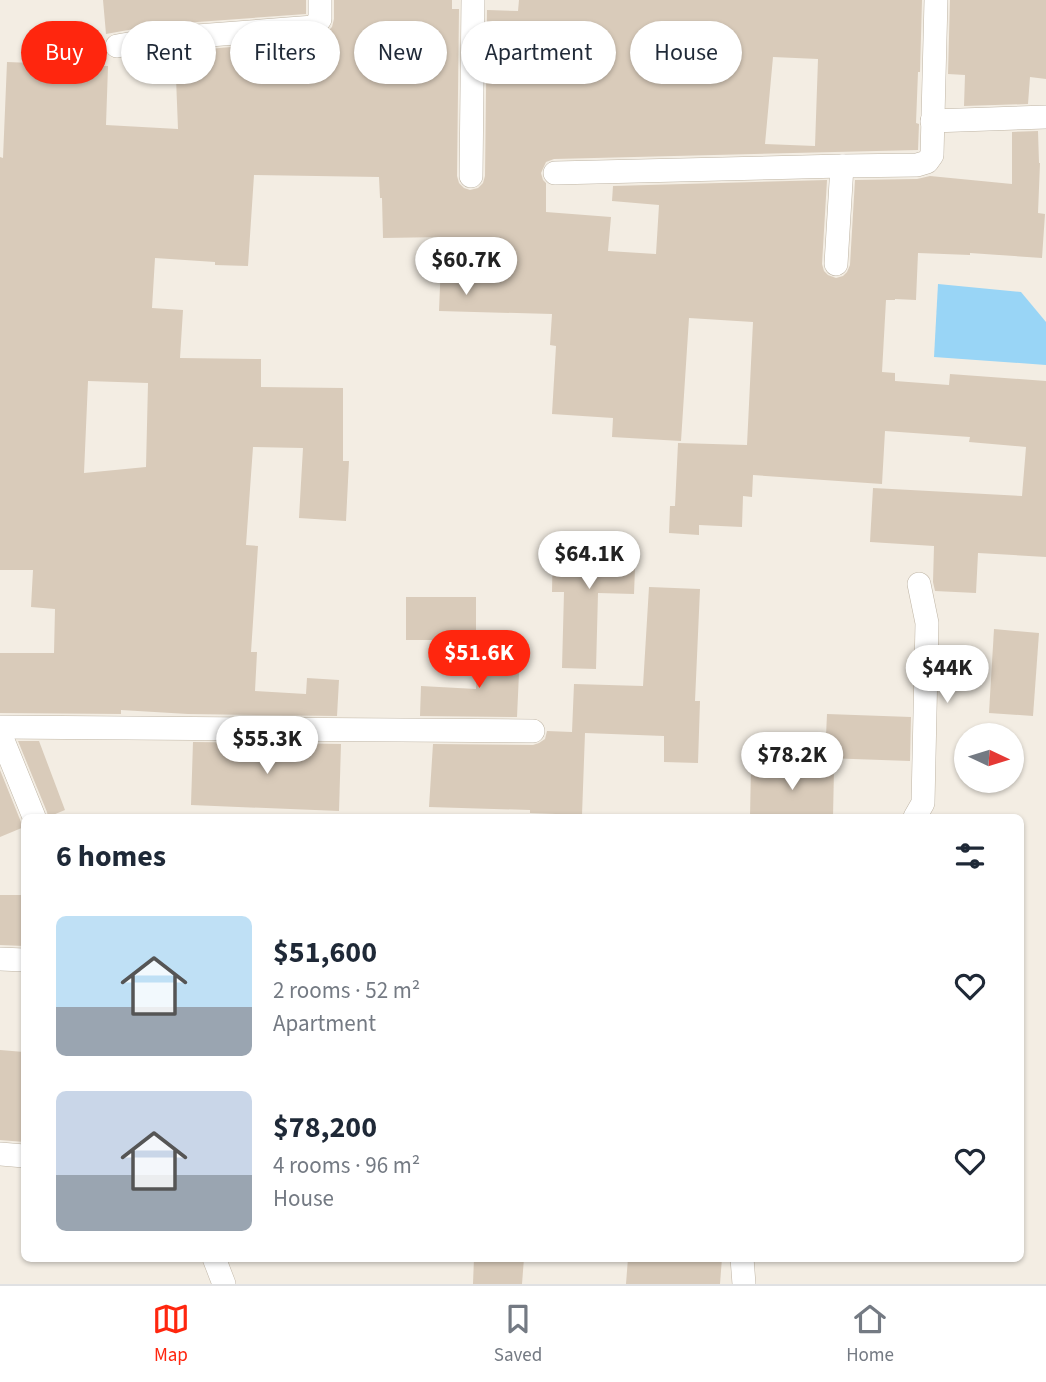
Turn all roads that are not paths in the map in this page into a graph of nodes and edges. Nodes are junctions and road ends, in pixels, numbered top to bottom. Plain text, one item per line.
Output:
1 (320, 0) edge
2 (473, 0) edge
3 (936, 0) edge
4 (117, 46) dead end
5 (1046, 117) edge
6 (932, 121) junction
7 (842, 166) junction
8 (555, 173) dead end
9 (471, 176) dead end
10 (836, 264) dead end
11 (919, 584) dead end
12 (0, 730) edge
13 (533, 732) dead end
14 (33, 814) edge
15 (917, 814) edge
16 (0, 959) edge
17 (21, 960) edge
18 (0, 1154) edge
19 (21, 1156) edge
20 (216, 1262) edge
21 (742, 1262) edge
22 (224, 1284) edge
23 (744, 1284) edge

1 - 4 street
2 - 9 street
3 - 6 street
5 - 6 street
6 - 7 street
7 - 8 street
7 - 10 street
11 - 15 street
12 - 13 street
12 - 14 street
16 - 17 street
18 - 19 street
20 - 22 street
21 - 23 street

